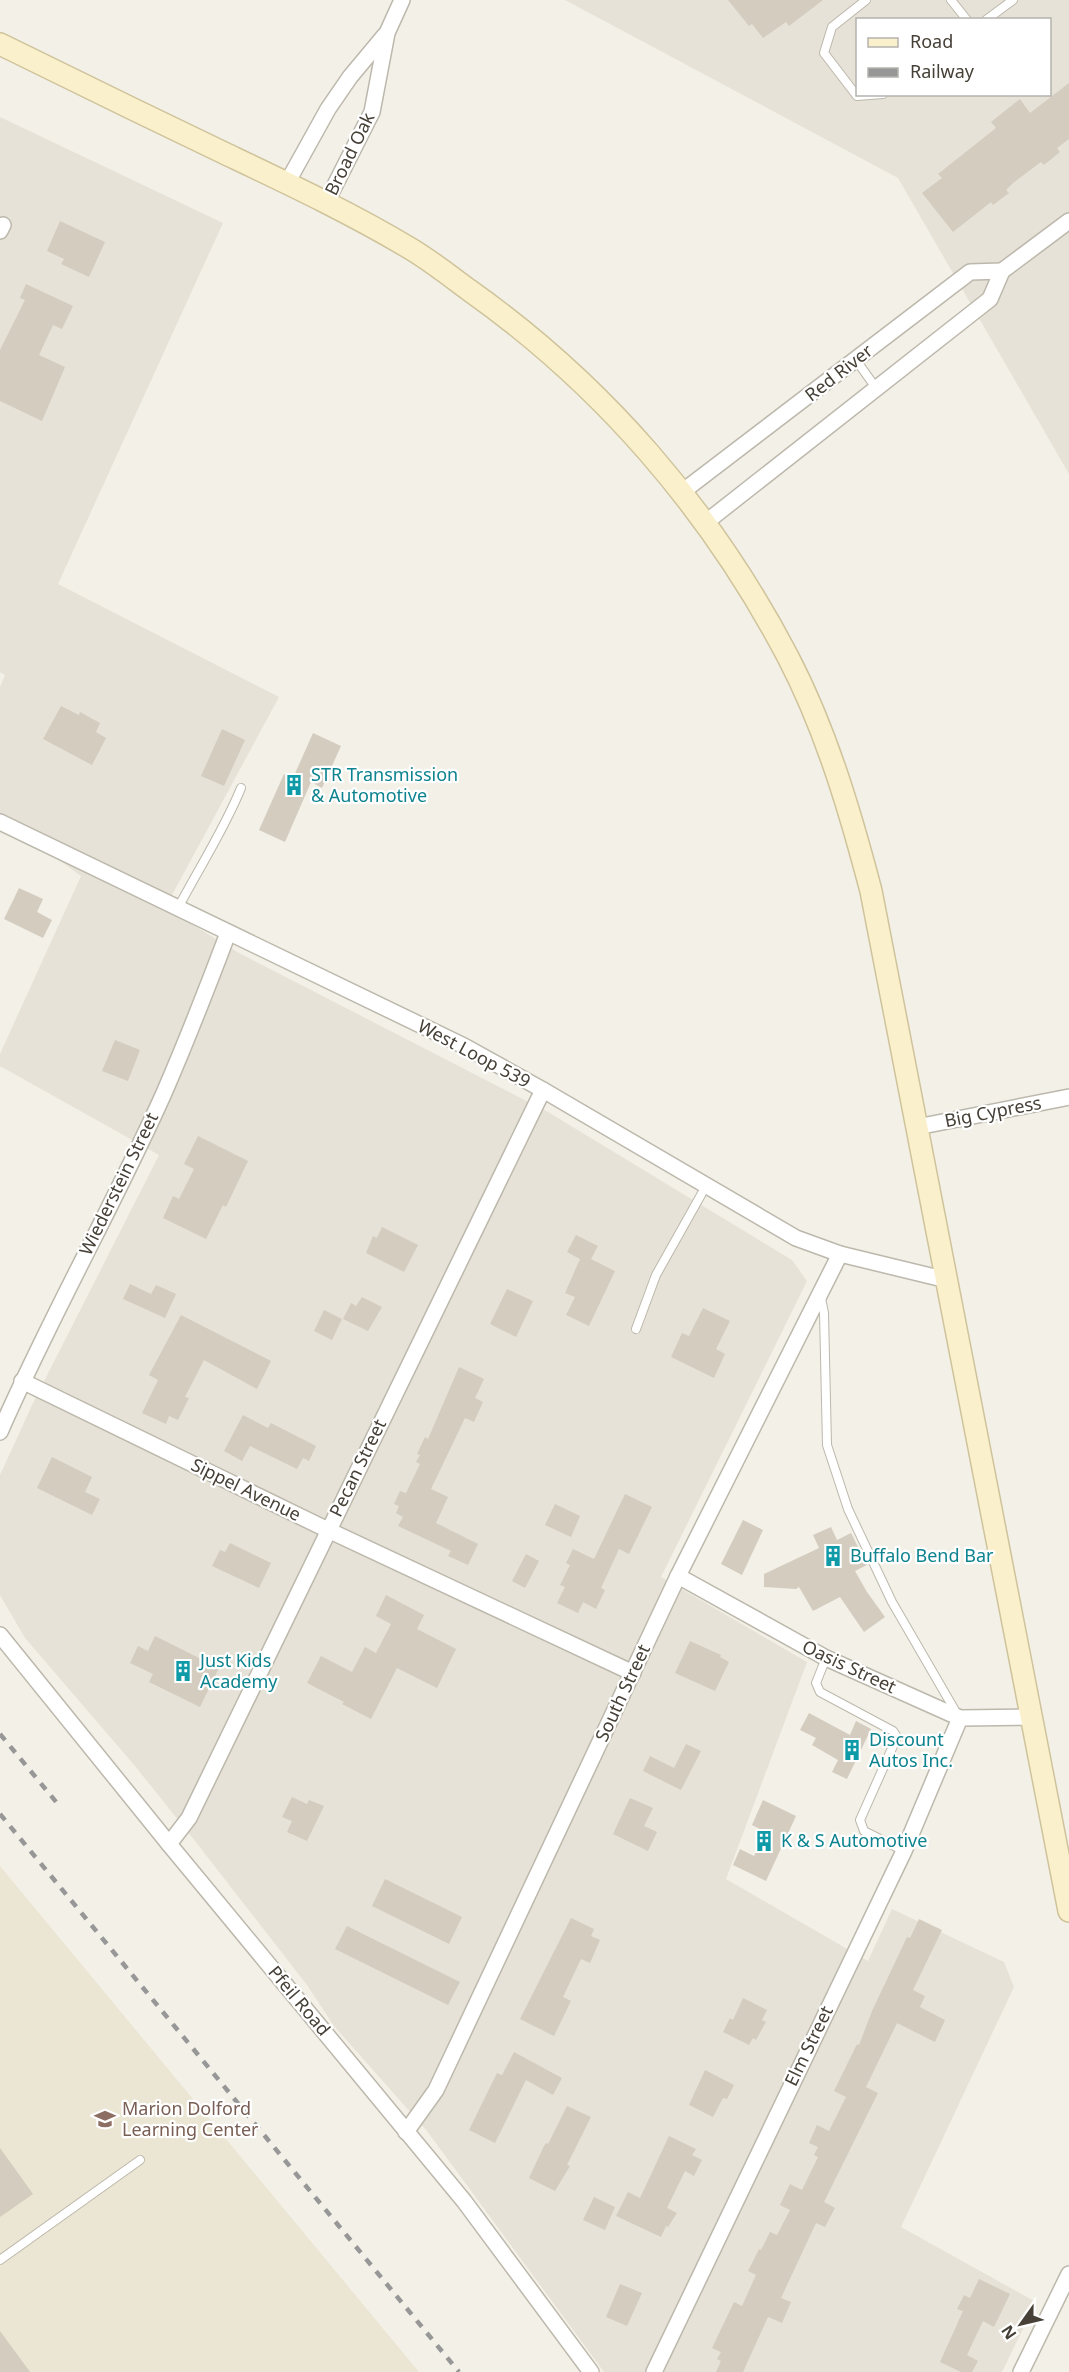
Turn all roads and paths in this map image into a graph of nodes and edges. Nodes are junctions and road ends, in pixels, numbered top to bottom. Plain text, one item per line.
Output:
1 (402, 0) edge
2 (866, 0) edge
3 (951, 0) edge
4 (1013, 0) edge
5 (965, 18) edge
6 (989, 18) edge
7 (387, 33) junction
8 (0, 44) edge
9 (856, 95) edge
10 (287, 183) junction
11 (326, 203) junction
12 (1069, 221) edge
13 (1002, 271) junction
14 (856, 360) junction
15 (877, 390) junction
16 (682, 492) junction
17 (705, 523) junction
18 (241, 788) dead end
19 (0, 822) edge
20 (178, 908) junction
21 (228, 933) junction
22 (543, 1090) junction
23 (1069, 1097) edge
24 (917, 1127) junction
25 (706, 1186) junction
26 (840, 1254) junction
27 (947, 1280) junction
28 (820, 1292) junction
29 (636, 1329) dead end
30 (22, 1381) junction
31 (0, 1432) edge
32 (328, 1530) junction
33 (678, 1576) junction
34 (0, 1635) edge
35 (826, 1658) junction
36 (633, 1673) junction
37 (1032, 1717) junction
38 (960, 1718) junction
39 (169, 1844) junction
40 (904, 1851) junction
41 (1069, 1911) edge
42 (406, 2132) junction
43 (140, 2160) dead end
44 (0, 2260) edge
45 (1069, 2274) edge
46 (591, 2372) edge
47 (654, 2372) edge
48 (1021, 2372) edge

1 - 7 street, Broad Oak
2 - 9 lane
3 - 5 lane
4 - 6 lane
7 - 10 street, Broad Oak
7 - 11 street, Broad Oak
8 - 10 main road
10 - 11 main road
11 - 16 main road
12 - 13 street
13 - 14 street, Red River
13 - 15 street, Red River
14 - 15 lane
14 - 16 street, Red River
15 - 17 street, Red River
16 - 17 main road
17 - 24 main road
18 - 20 lane
19 - 20 street, West Loop 539
20 - 21 street, West Loop 539
21 - 22 street, West Loop 539
21 - 30 street, Wiederstein Street
22 - 25 street, West Loop 539
22 - 32 street, Pecan Street
23 - 24 street, Big Cypress
24 - 27 main road
25 - 26 street, West Loop 539
25 - 29 lane
26 - 27 street, West Loop 539
26 - 28 street, South Street
27 - 37 main road
28 - 33 street, South Street
28 - 38 lane
30 - 31 street, Wiederstein Street
30 - 32 street, Sippel Avenue
32 - 36 street, Sippel Avenue
32 - 39 street, Pecan Street
33 - 35 street, Oasis Street
33 - 36 street, South Street
34 - 39 street, Pfeil Road
35 - 38 street, Oasis Street
35 - 40 lane
36 - 42 street, South Street
37 - 38 street, Oasis Street
37 - 41 main road
38 - 40 street, Elm Street
39 - 42 street, Pfeil Road
40 - 47 street, Elm Street
42 - 46 street, Pfeil Road
43 - 44 lane
45 - 48 street

